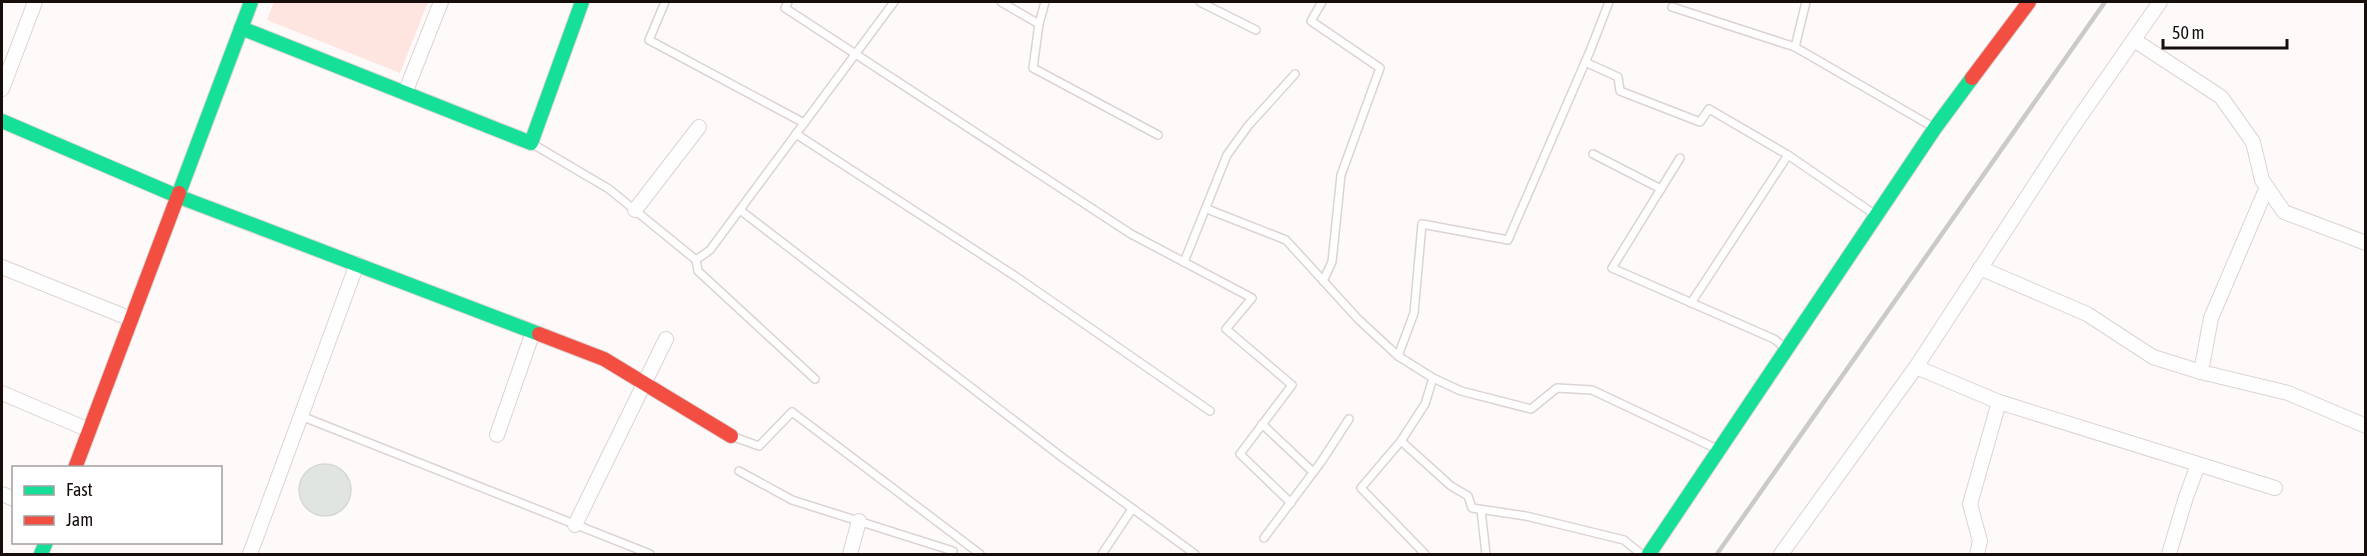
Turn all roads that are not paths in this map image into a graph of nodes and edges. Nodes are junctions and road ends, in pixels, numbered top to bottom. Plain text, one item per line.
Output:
1 (35, 2) edge
2 (251, 2) edge
3 (441, 2) edge
4 (582, 2) edge
5 (665, 2) edge
6 (788, 2) edge
7 (894, 2) edge
8 (1001, 2) edge
9 (1045, 2) edge
10 (1200, 2) edge
11 (1322, 2) edge
12 (1609, 2) edge
13 (1806, 2) edge
14 (2029, 2) edge
15 (2160, 2) edge
16 (1672, 7) dead end
17 (1039, 24) junction
18 (241, 28) junction
19 (1256, 30) dead end
20 (2134, 40) junction
21 (1795, 46) junction
22 (855, 55) junction
23 (1585, 62) junction
24 (1295, 74) dead end
25 (2, 89) edge
26 (405, 93) junction
27 (2, 121) edge
28 (804, 123) junction
29 (699, 127) dead end
30 (1935, 128) junction
31 (796, 134) junction
32 (1158, 135) dead end
33 (531, 143) junction
34 (1593, 154) dead end
35 (1788, 155) junction
36 (1680, 158) dead end
37 (2266, 187) junction
38 (1661, 189) junction
39 (177, 196) junction
40 (1207, 209) junction
41 (635, 210) junction
42 (740, 210) junction
43 (1876, 216) junction
44 (2366, 243) edge
45 (696, 260) junction
46 (1184, 262) junction
47 (357, 264) junction
48 (2, 267) edge
49 (1980, 268) junction
50 (1323, 281) junction
51 (1691, 303) junction
52 (131, 319) junction
53 (533, 332) junction
54 (666, 339) dead end
55 (1788, 350) junction
56 (1398, 356) junction
57 (1916, 367) junction
58 (2201, 372) junction
59 (1433, 378) junction
60 (814, 379) dead end
61 (644, 384) junction
62 (2, 393) edge
63 (1999, 402) junction
64 (1210, 411) dead end
65 (301, 416) junction
66 (1349, 419) dead end
67 (1262, 424) junction
68 (2366, 426) edge
69 (89, 430) junction
70 (497, 435) dead end
71 (731, 436) joint
72 (1401, 441) junction
73 (1720, 450) junction
74 (2199, 465) junction
75 (76, 466) edge
76 (739, 471) dead end
77 (1313, 472) junction
78 (2275, 488) dead end
79 (1291, 503) junction
80 (1132, 509) junction
81 (1481, 510) junction
82 (859, 521) junction
83 (575, 525) junction
84 (957, 538) junction
85 (1264, 538) dead end
86 (952, 553) edge
87 (2174, 553) edge
88 (250, 555) edge
89 (650, 555) edge
90 (850, 555) edge
91 (980, 555) edge
92 (1102, 555) edge
93 (1195, 555) edge
94 (1425, 555) edge
95 (1486, 555) edge
96 (1641, 555) edge
97 (1649, 555) edge
98 (1781, 555) edge
99 (1977, 555) edge

1 - 25 street
2 - 18 street
3 - 26 street
4 - 33 street
5 - 28 lane
6 - 22 lane
7 - 22 lane
8 - 17 lane
9 - 17 lane
10 - 19 lane
11 - 50 lane
12 - 23 lane
13 - 21 lane
14 - 30 street
15 - 20 street
16 - 21 lane
17 - 32 lane
18 - 26 street
18 - 39 street
20 - 37 street
20 - 49 street
21 - 30 lane
22 - 28 lane
22 - 46 lane
23 - 35 lane
23 - 56 lane
24 - 40 lane
26 - 33 street
27 - 39 street
28 - 31 lane
29 - 41 street
30 - 43 street
31 - 42 lane
31 - 64 lane
33 - 41 lane
34 - 38 lane
35 - 43 lane
35 - 51 lane
36 - 38 lane
37 - 44 street
37 - 58 street
38 - 51 lane
39 - 47 street
39 - 52 street
40 - 46 lane
40 - 50 lane
41 - 45 lane
42 - 45 lane
42 - 80 lane
43 - 55 street
45 - 60 lane
46 - 67 lane
47 - 53 street
47 - 65 street
48 - 52 street
49 - 57 street
49 - 58 street
50 - 56 lane
51 - 55 lane
52 - 69 street
53 - 61 street
53 - 70 street
54 - 61 street
55 - 73 street
56 - 59 lane
57 - 63 street
57 - 98 street
58 - 68 street
59 - 72 lane
59 - 73 lane
61 - 71 street
61 - 83 street
62 - 69 street
63 - 74 street
63 - 99 street
65 - 83 lane
65 - 88 street
66 - 77 lane
67 - 77 lane
67 - 79 lane
69 - 75 street
71 - 84 lane
72 - 81 lane
72 - 94 lane
73 - 97 street
74 - 78 street
74 - 87 street
76 - 82 lane
77 - 79 lane
79 - 85 lane
80 - 92 lane
80 - 93 lane
81 - 95 lane
81 - 96 lane
82 - 86 lane
82 - 90 street
83 - 89 lane
84 - 86 lane
84 - 91 lane

